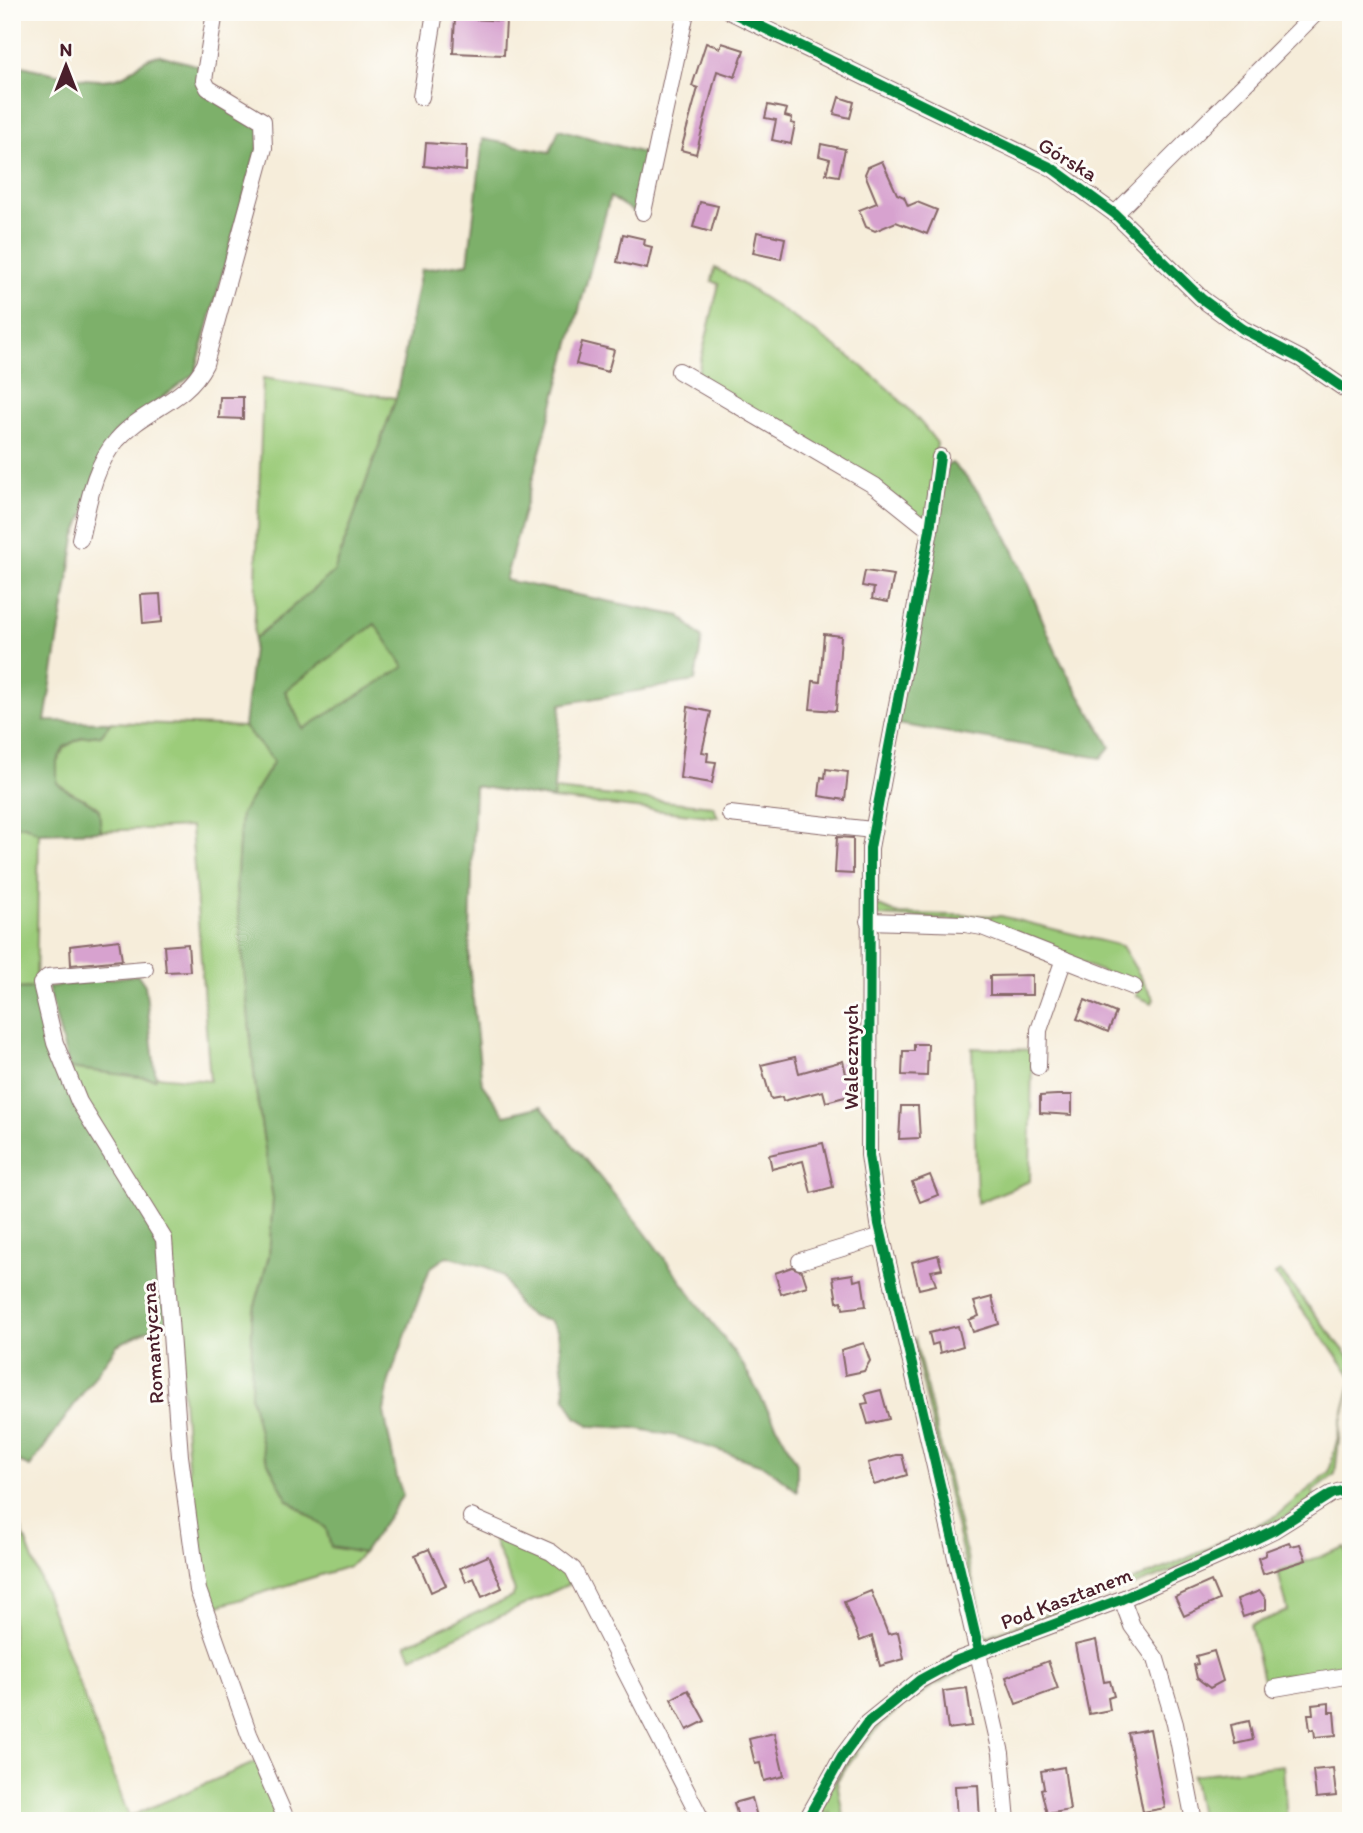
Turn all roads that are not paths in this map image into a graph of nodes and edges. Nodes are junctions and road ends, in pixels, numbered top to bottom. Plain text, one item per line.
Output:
1 (215, 12) edge
2 (435, 12) edge
3 (686, 12) edge
4 (731, 12) edge
5 (1317, 12) edge
6 (421, 97) dead end
7 (643, 212) dead end
8 (1115, 214) junction
9 (679, 371) dead end
10 (1351, 393) edge
11 (940, 457) dead end
12 (930, 530) junction
13 (80, 539) dead end
14 (730, 814) dead end
15 (872, 830) junction
16 (869, 921) junction
17 (1064, 960) junction
18 (145, 969) dead end
19 (1134, 987) dead end
20 (1038, 1067) dead end
21 (882, 1236) junction
22 (800, 1261) dead end
23 (1351, 1468) edge
24 (1351, 1475) edge
25 (1351, 1488) edge
26 (471, 1517) dead end
27 (1122, 1599) junction
28 (979, 1651) junction
29 (1351, 1675) edge
30 (1275, 1688) dead end
31 (287, 1821) edge
32 (702, 1821) edge
33 (806, 1821) edge
34 (1007, 1821) edge
35 (1194, 1821) edge

1 - 13 street
2 - 6 street
3 - 7 street
4 - 8 street, Górska
5 - 8 street
8 - 10 street, Górska
9 - 12 street
11 - 12 street, Walecznych
12 - 15 street, Walecznych
14 - 15 street
15 - 16 street, Walecznych
16 - 17 street
16 - 21 street, Walecznych
17 - 19 street
17 - 20 street
18 - 31 street, Romantyczna
21 - 22 street
21 - 28 street, Walecznych
23 - 24 street
25 - 27 street, Pod Kasztanem
26 - 32 street
27 - 28 street, Pod Kasztanem
27 - 35 street
28 - 33 street, Pod Kasztanem
28 - 34 street, Walecznych
29 - 30 street

